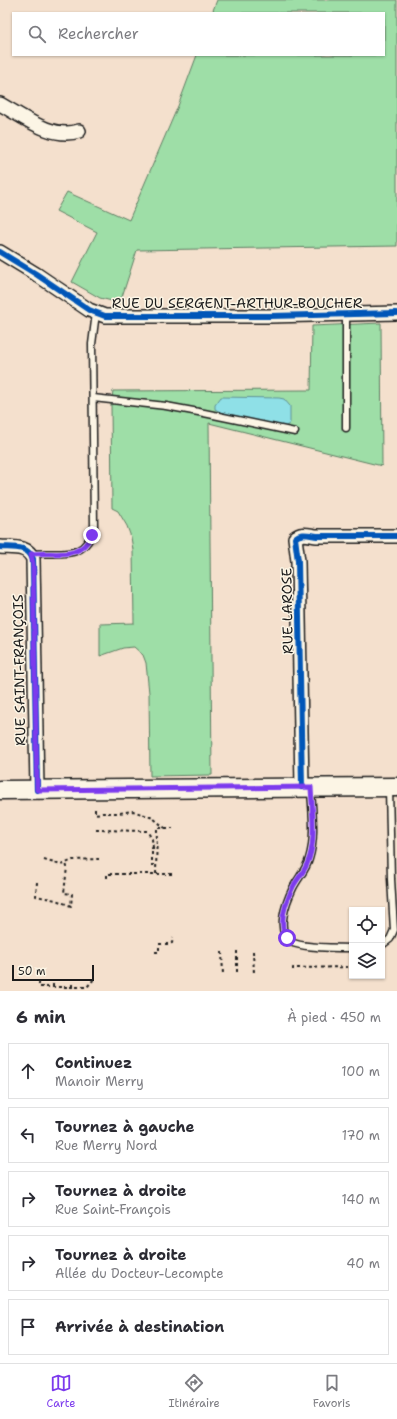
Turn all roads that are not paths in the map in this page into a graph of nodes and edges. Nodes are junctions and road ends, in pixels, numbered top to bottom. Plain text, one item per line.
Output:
1 (0, 104) edge
2 (80, 131) dead end
3 (0, 252) edge
4 (96, 313) junction
5 (397, 313) edge
6 (346, 314) junction
7 (93, 398) junction
8 (346, 428) dead end
9 (295, 432) dead end
10 (397, 536) edge
11 (0, 547) edge
12 (29, 552) junction
13 (306, 787) junction
14 (393, 787) edge
15 (0, 790) edge
16 (37, 790) junction
17 (385, 943) edge
18 (349, 948) edge

1 - 2 street
3 - 4 street, RUE DU SERGENT-ARTHUR-BOUCHER
4 - 6 street, RUE DU SERGENT-ARTHUR-BOUCHER
4 - 7 lane
5 - 6 street, RUE DU SERGENT-ARTHUR-BOUCHER
6 - 8 lane
7 - 9 lane
7 - 12 lane
10 - 13 street, RUE LAROSE
11 - 12 street
12 - 16 street, RUE SAINT-FRANÇOIS
13 - 14 main road
13 - 16 main road
13 - 18 lane
14 - 17 lane
15 - 16 main road

